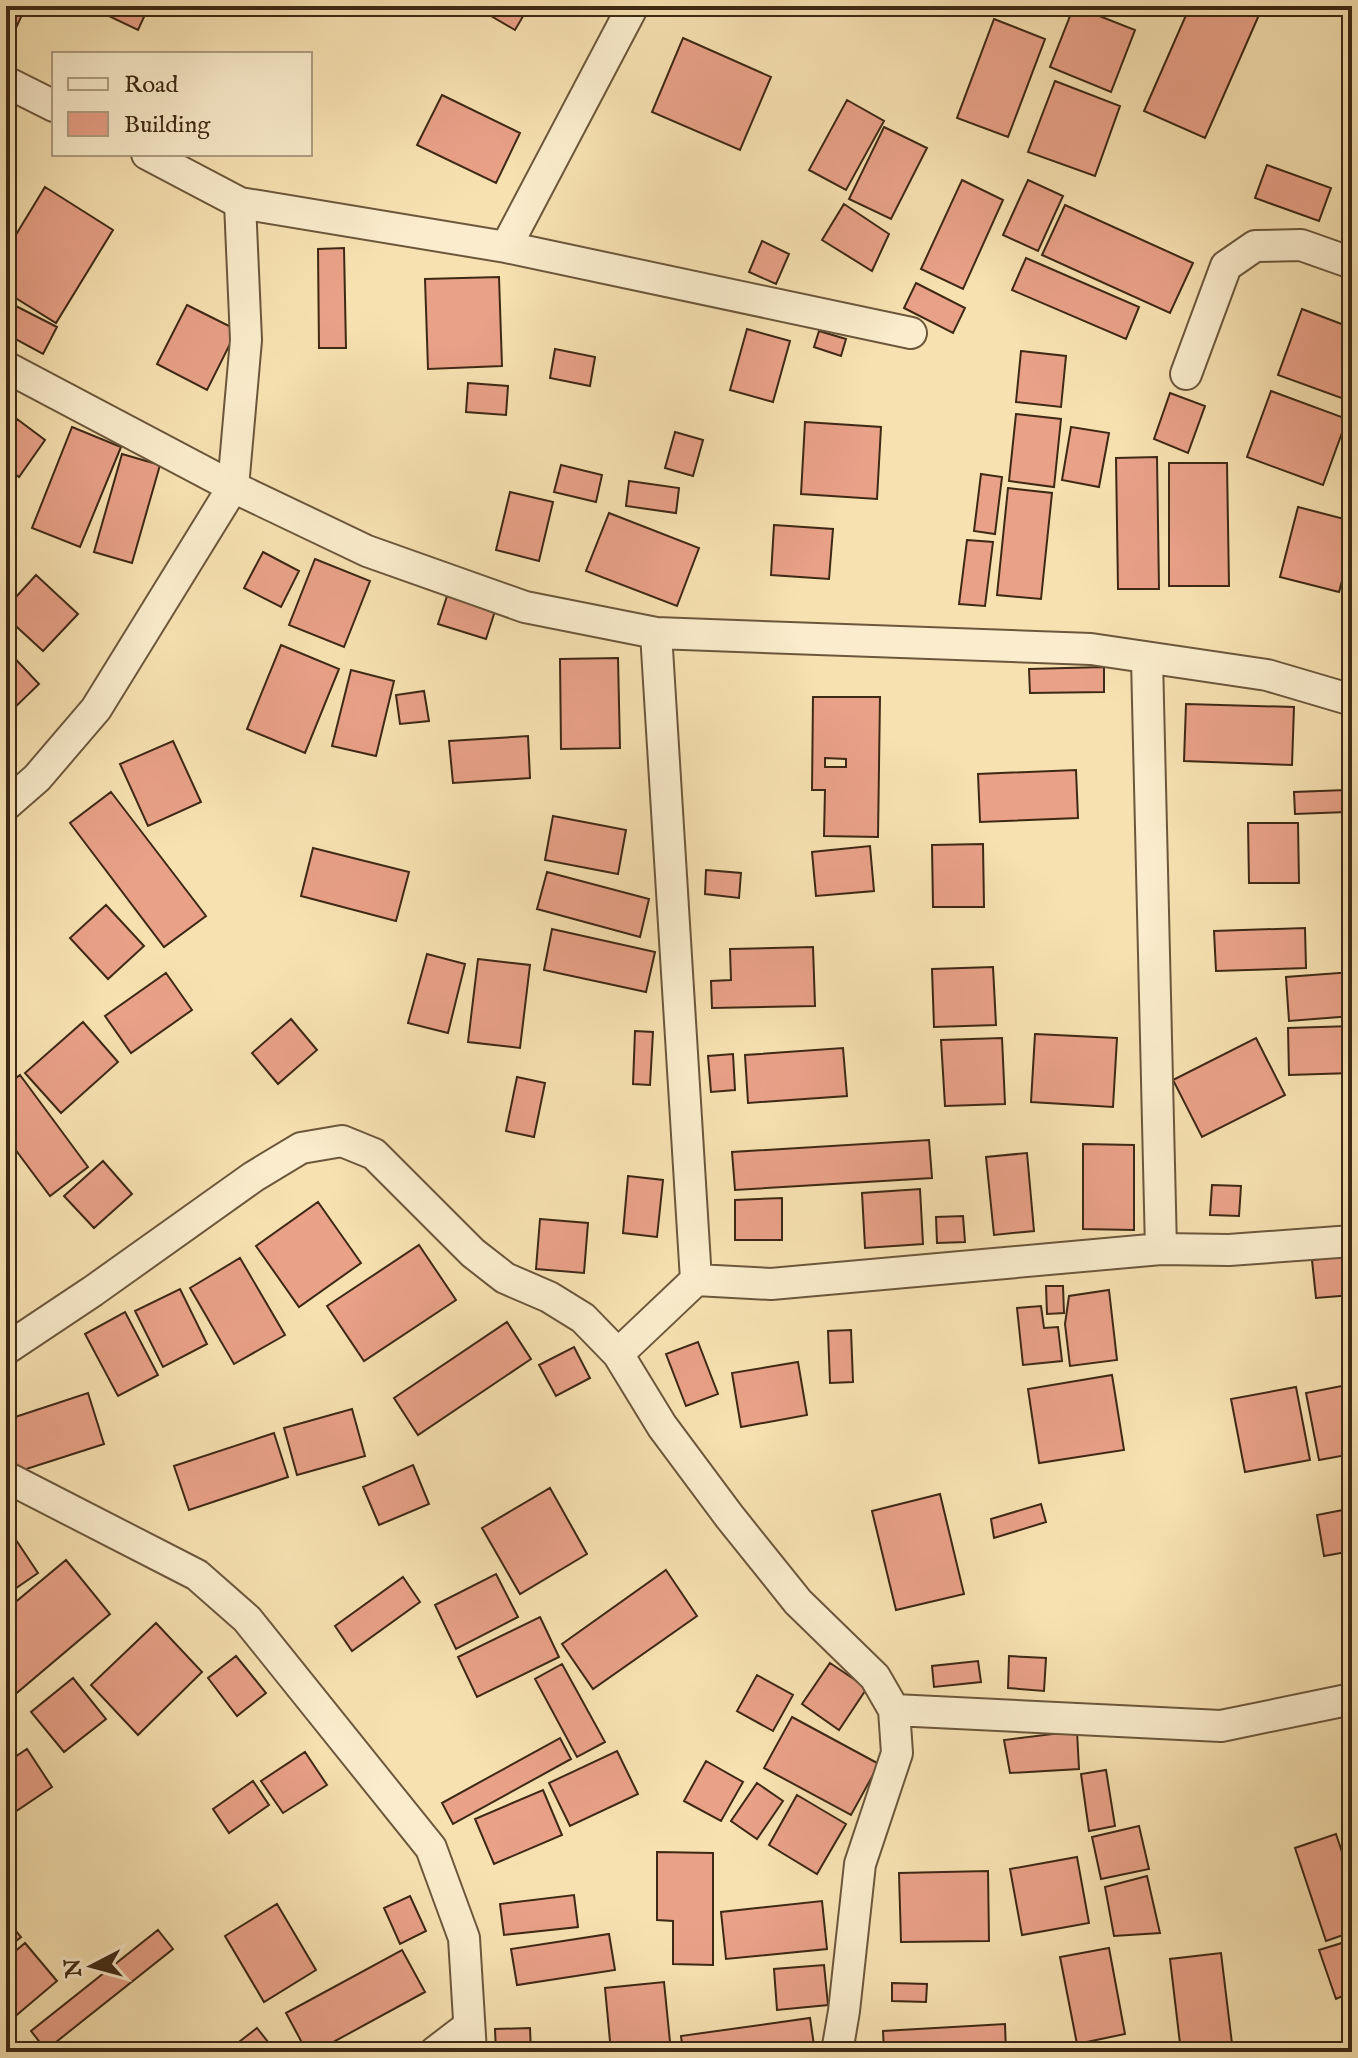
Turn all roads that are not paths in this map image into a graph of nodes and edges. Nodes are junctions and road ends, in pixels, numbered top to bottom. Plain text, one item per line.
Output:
1 (633, 6) edge
2 (6, 82) edge
3 (52, 105) edge
4 (151, 156) edge
5 (240, 203) junction
6 (506, 247) junction
7 (1352, 263) edge
8 (911, 333) dead end
9 (6, 367) edge
10 (1186, 374) dead end
11 (233, 487) junction
12 (656, 633) junction
13 (1147, 659) junction
14 (1352, 700) edge
15 (6, 805) edge
16 (1352, 1241) edge
17 (1161, 1249) junction
18 (696, 1280) junction
19 (6, 1349) edge
20 (618, 1354) junction
21 (6, 1477) edge
22 (1352, 1699) edge
23 (894, 1710) junction
24 (470, 2039) edge
25 (435, 2052) edge
26 (837, 2052) edge

1 - 6 street
2 - 3 street
4 - 5 street
5 - 6 street
5 - 11 street
6 - 8 street
7 - 10 street
9 - 11 street
11 - 12 street
11 - 15 street
12 - 13 street
12 - 18 street
13 - 14 street
13 - 17 street
16 - 17 street
17 - 18 street
18 - 20 street
19 - 20 street
20 - 23 street
21 - 24 street
22 - 23 street
23 - 26 street
24 - 25 street

